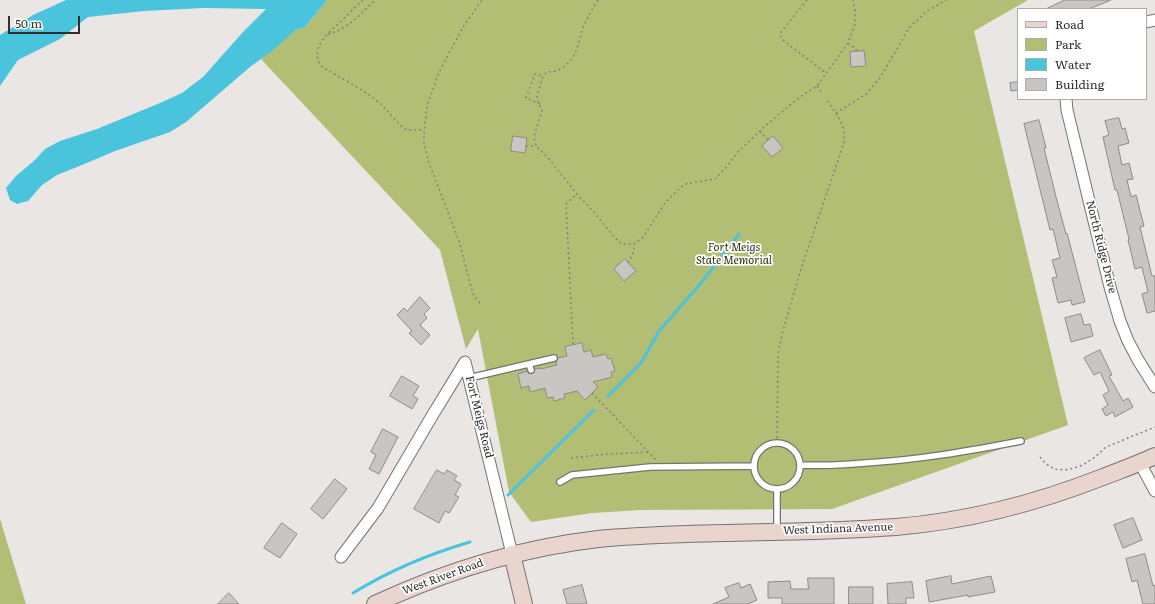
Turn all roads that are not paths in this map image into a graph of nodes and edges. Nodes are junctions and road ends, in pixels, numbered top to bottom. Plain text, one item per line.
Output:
1 (1066, 100) edge
2 (554, 358) dead end
3 (529, 364) junction
4 (531, 370) dead end
5 (469, 378) junction
6 (1155, 387) edge
7 (1020, 441) dead end
8 (1155, 456) edge
9 (1140, 463) junction
10 (801, 465) junction
11 (754, 466) junction
12 (560, 482) dead end
13 (777, 490) junction
14 (1155, 491) edge
15 (777, 532) junction
16 (512, 554) junction
17 (341, 558) dead end
18 (375, 604) edge
19 (524, 604) edge

1 - 6 street, North Ridge Drive
2 - 3 lane
3 - 4 lane
3 - 5 lane
5 - 16 street, Fort Meigs Road
5 - 17 street, Fort Meigs Road
7 - 10 lane
8 - 9 main road, West Indiana Avenue
9 - 14 street
9 - 15 main road, West Indiana Avenue
10 - 11 lane
10 - 13 lane
11 - 12 lane
11 - 13 lane
13 - 15 lane
15 - 16 main road, West Indiana Avenue
16 - 18 main road, West River Road
16 - 19 main road, Fort Meigs Road

